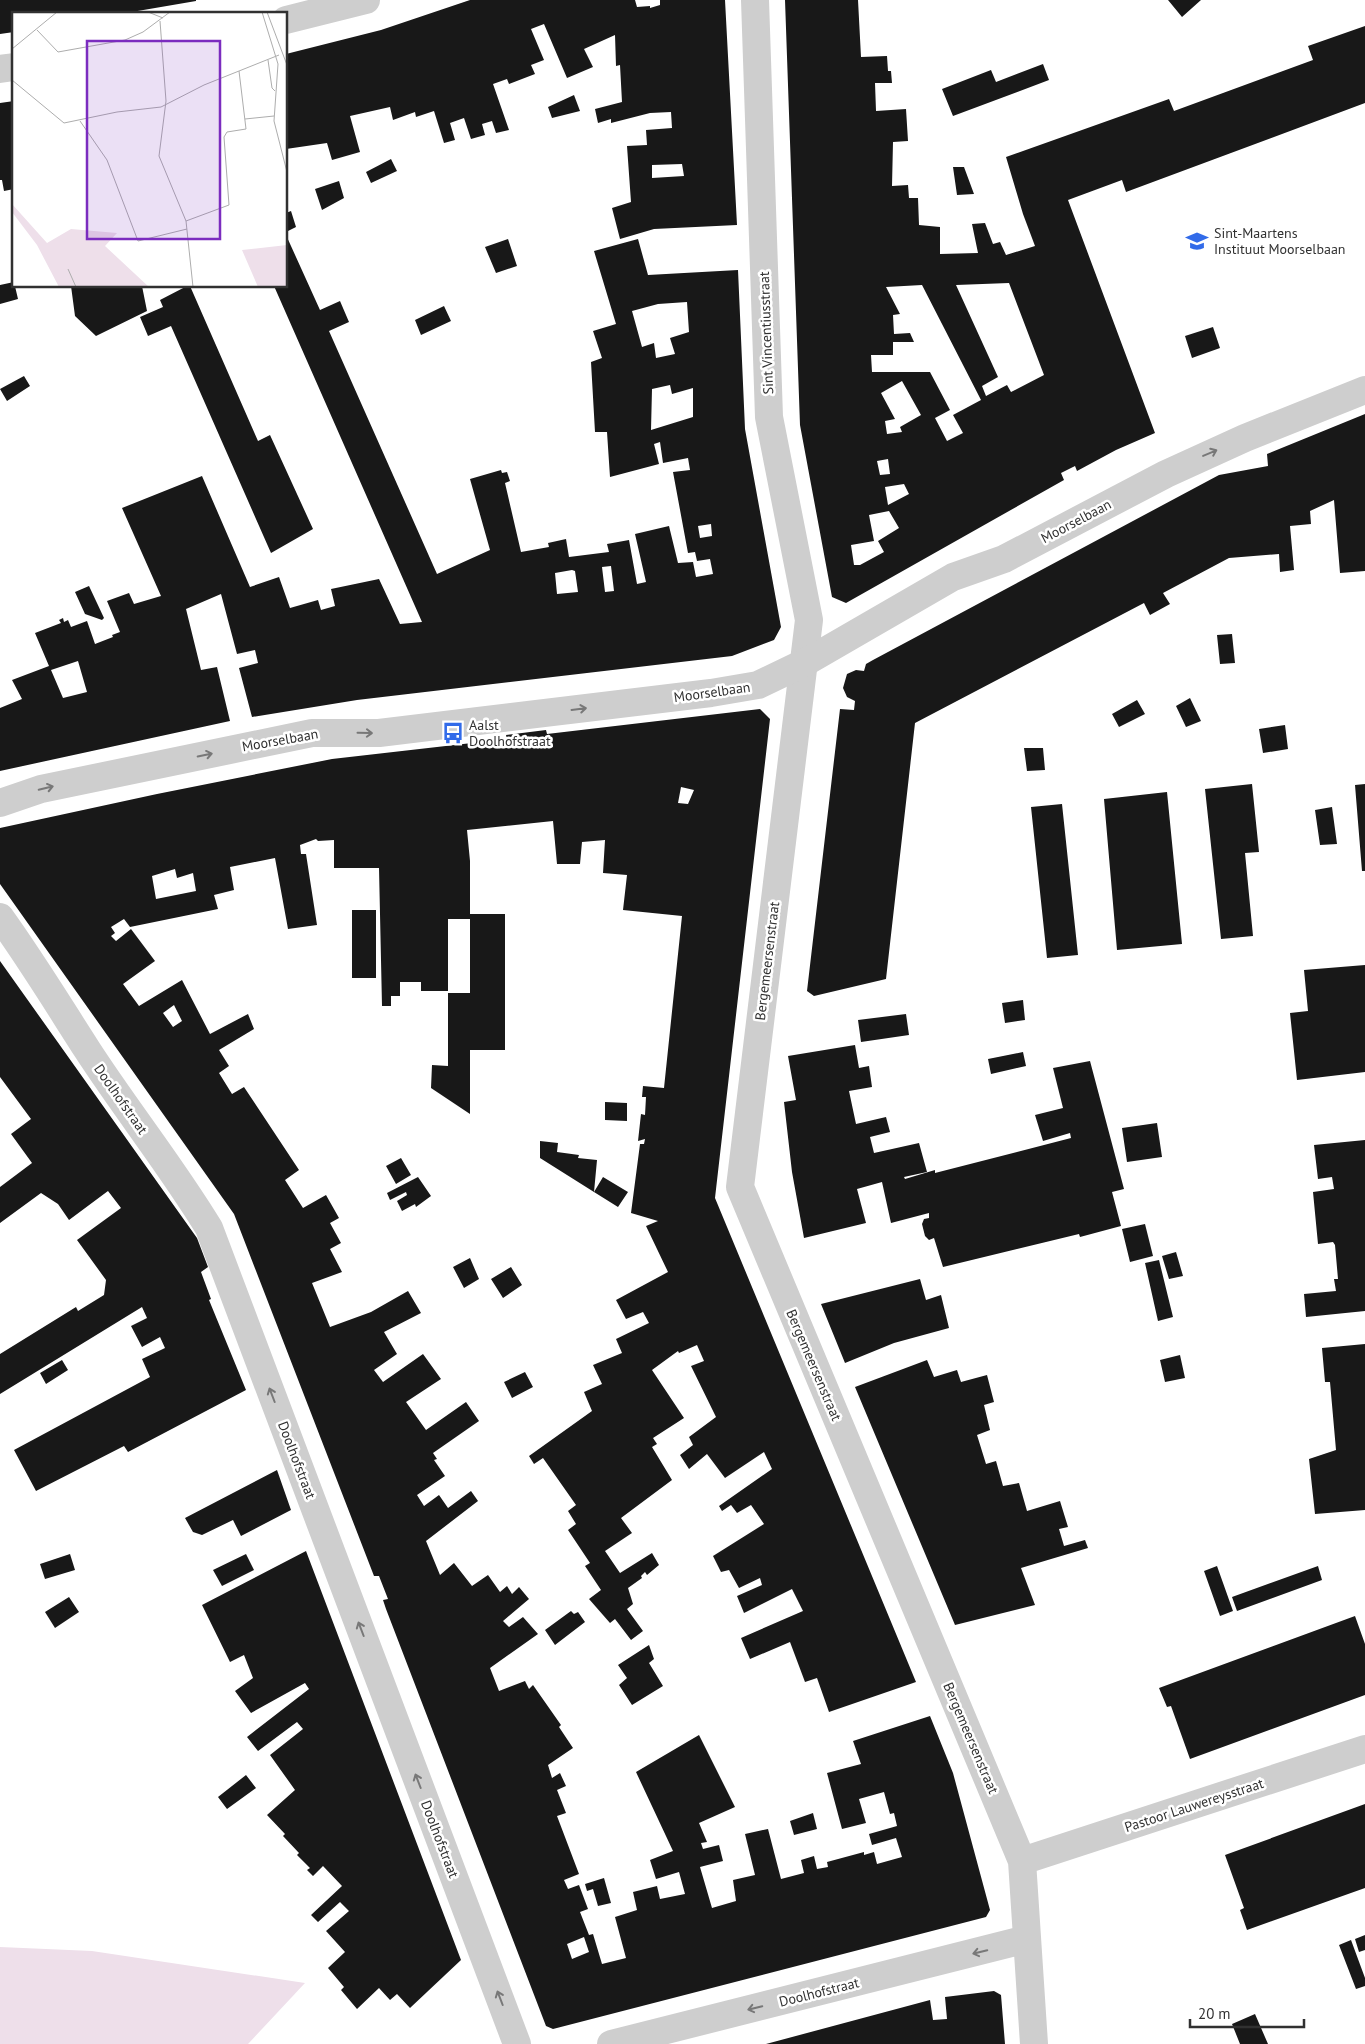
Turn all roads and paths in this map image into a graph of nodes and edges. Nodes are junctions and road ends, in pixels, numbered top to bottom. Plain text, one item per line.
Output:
1 (366, 0) edge
2 (755, 0) edge
3 (288, 20) edge
4 (1365, 390) edge
5 (806, 662) junction
6 (0, 804) edge
7 (0, 917) edge
8 (1365, 1749) edge
9 (1022, 1861) junction
10 (1028, 1939) junction
11 (517, 2044) edge
12 (611, 2044) edge
13 (1034, 2044) edge

1 - 3 street
2 - 5 street, Sint Vincentiusstraat
5 -> 4 street, Moorselbaan
6 -> 5 street, Moorselbaan
5 - 9 street, Bergemeersenstraat
11 -> 7 street, Doolhofstraat
8 - 9 street, Pastoor Lauwereysstraat
9 - 10 street, Bergemeersenstraat
10 -> 12 street, Doolhofstraat
10 - 13 street, Bergemeersenstraat

